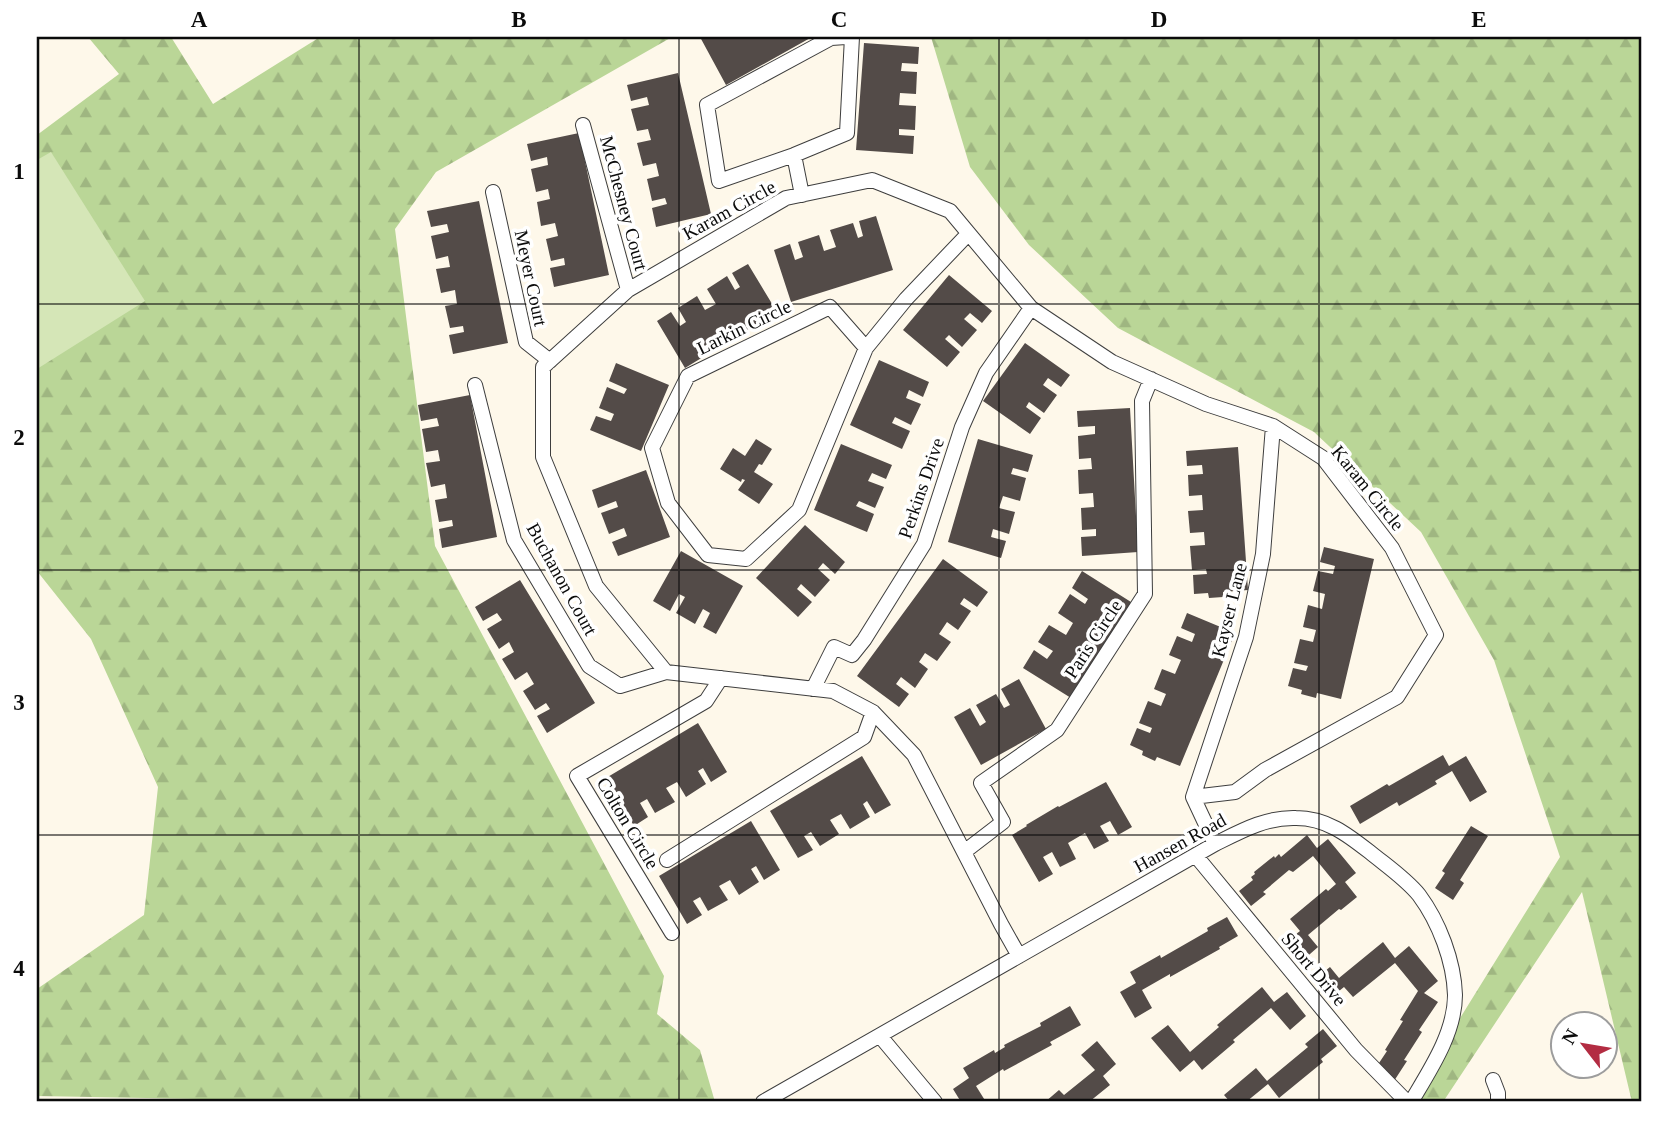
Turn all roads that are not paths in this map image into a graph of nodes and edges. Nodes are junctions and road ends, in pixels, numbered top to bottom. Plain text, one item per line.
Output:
1 (846, 37) edge
2 (852, 37) edge
3 (583, 125) dead end
4 (794, 155) junction
5 (493, 192) dead end
6 (802, 195) junction
7 (968, 234) junction
8 (628, 290) junction
9 (1031, 308) junction
10 (866, 348) junction
11 (550, 361) junction
12 (1151, 379) junction
13 (475, 385) dead end
14 (1273, 426) junction
15 (666, 672) junction
16 (721, 678) junction
17 (813, 689) junction
18 (873, 712) junction
19 (1193, 797) junction
20 (1215, 844) junction
21 (964, 852) junction
22 (1196, 856) junction
23 (667, 860) dead end
24 (672, 933) dead end
25 (1019, 956) junction
26 (880, 1036) junction
27 (1493, 1080) dead end
28 (763, 1102) edge
29 (935, 1102) edge
30 (1409, 1102) edge
31 (1497, 1102) edge

1 - 4 street
2 - 4 street
3 - 8 street, McChesney Court
4 - 6 street
5 - 11 street, Meyer Court
6 - 7 street, Karam Circle
6 - 8 street, Karam Circle
7 - 9 street, Karam Circle
7 - 10 street, Larkin Circle
8 - 11 street, Karam Circle
9 - 12 street, Karam Circle
9 - 17 street, Perkins Drive
10 - 10 street, Larkin Circle
11 - 15 street
12 - 14 street, Karam Circle
12 - 21 street, Paris Circle
13 - 15 street, Buchanon Court
14 - 19 street, Kayser Lane
14 - 19 street, Karam Circle
15 - 16 street
16 - 17 street
16 - 24 street, Colton Circle
17 - 18 street
18 - 21 street
18 - 23 street, Colton Circle
19 - 20 street
20 - 22 street, Hansen Road
20 - 30 street, Hansen Road
21 - 25 street
22 - 25 street, Hansen Road
22 - 30 street, Short Drive
25 - 26 street, Hansen Road
26 - 28 street, Hansen Road
26 - 29 street
27 - 31 street

